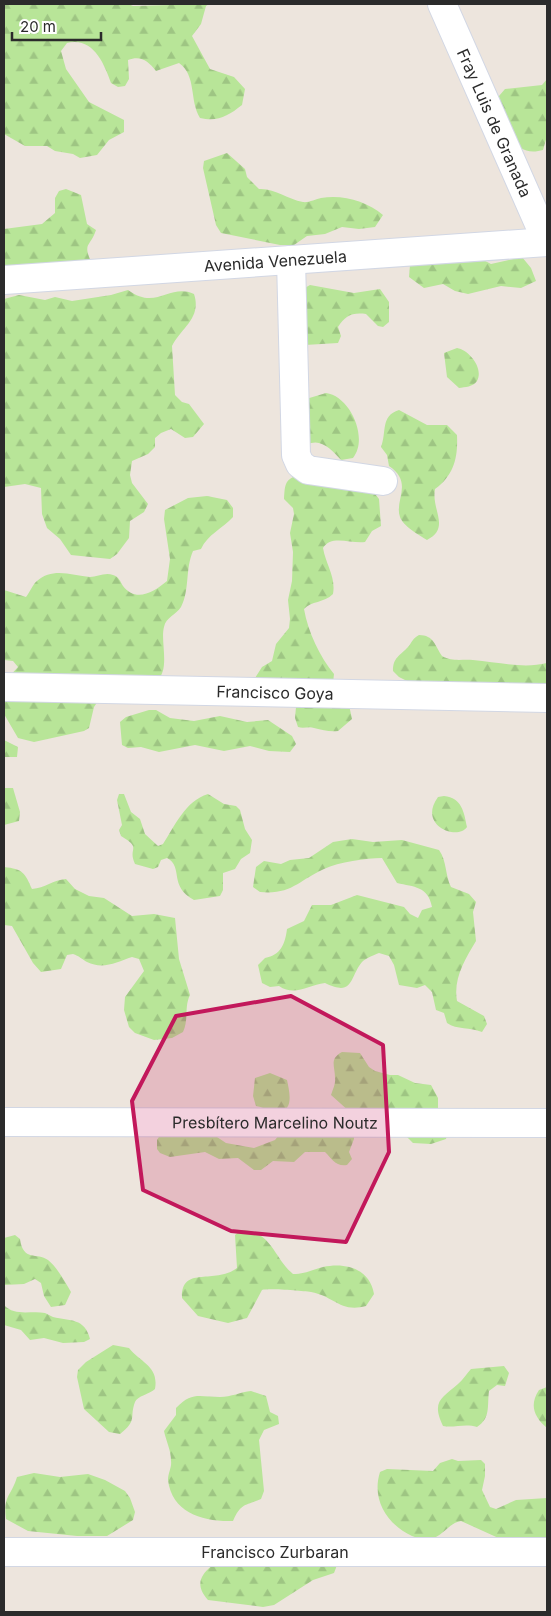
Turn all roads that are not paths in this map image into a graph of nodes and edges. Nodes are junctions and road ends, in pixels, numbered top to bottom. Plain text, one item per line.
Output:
1 (442, 4) edge
2 (547, 242) edge
3 (291, 260) junction
4 (4, 280) edge
5 (383, 481) dead end
6 (4, 687) edge
7 (547, 698) edge
8 (4, 1122) edge
9 (547, 1123) edge
10 (4, 1552) edge
11 (547, 1552) edge

1 - 2 street, Fray Luis de Granada
2 - 3 street, Avenida Venezuela
3 - 4 street, Avenida Venezuela
3 - 5 street
6 - 7 street, Francisco Goya
8 - 9 street, Presbítero Marcelino Noutz
10 - 11 street, Francisco Zurbaran

